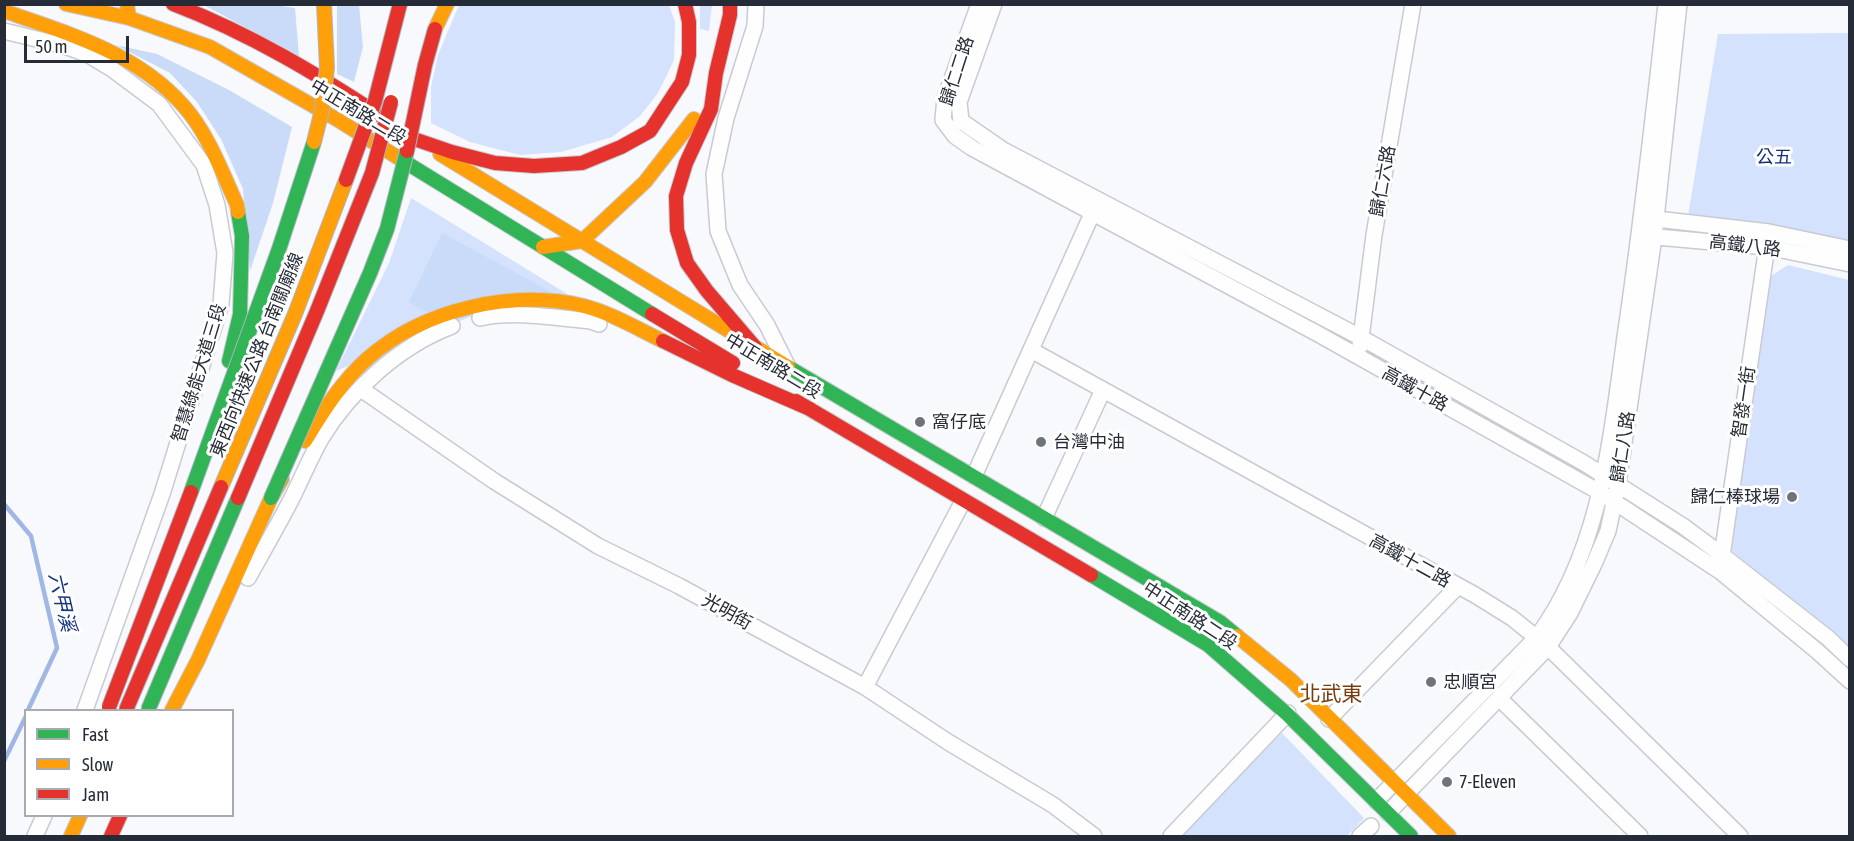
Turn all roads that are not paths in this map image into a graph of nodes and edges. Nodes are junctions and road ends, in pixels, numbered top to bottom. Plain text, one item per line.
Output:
1 (66, 4) edge
2 (173, 4) edge
3 (324, 4) edge
4 (399, 4) edge
5 (446, 4) edge
6 (685, 4) edge
7 (730, 4) edge
8 (756, 4) edge
9 (979, 4) edge
10 (994, 4) edge
11 (1413, 4) edge
12 (1666, 4) edge
13 (1679, 4) edge
14 (4, 11) edge
15 (128, 11) edge
16 (4, 31) edge
17 (716, 73) junction
18 (394, 94) dead end
19 (977, 133) joint
20 (955, 135) joint
21 (417, 140) junction
22 (1096, 206) junction
23 (1649, 218) junction
24 (1647, 236) junction
25 (1768, 239) junction
26 (582, 241) junction
27 (543, 247) junction
28 (1850, 249) edge
29 (1850, 264) edge
30 (1360, 338) junction
31 (755, 347) junction
32 (1031, 350) junction
33 (682, 351) junction
34 (1360, 358) junction
35 (788, 367) junction
36 (361, 388) junction
37 (1103, 390) junction
38 (810, 409) junction
39 (214, 428) junction
40 (1604, 475) junction
41 (974, 476) junction
42 (1618, 484) junction
43 (1601, 493) junction
44 (271, 498) junction
45 (963, 501) junction
46 (1615, 501) junction
47 (1044, 518) junction
48 (1722, 555) junction
49 (1720, 572) junction
50 (1457, 587) junction
51 (1542, 642) junction
52 (1850, 659) edge
53 (1850, 681) edge
54 (865, 687) junction
55 (1499, 698) junction
56 (86, 709) edge
57 (108, 709) edge
58 (127, 709) edge
59 (149, 709) edge
60 (173, 709) edge
61 (178, 709) edge
62 (1288, 713) junction
63 (1329, 718) junction
64 (1395, 783) junction
65 (1407, 795) junction
66 (1376, 801) junction
67 (1388, 813) junction
68 (44, 817) edge
69 (68, 817) edge
70 (80, 817) edge
71 (120, 817) edge
72 (126, 817) edge
73 (35, 837) edge
74 (60, 837) edge
75 (71, 837) edge
76 (111, 837) edge
77 (117, 837) edge
78 (1094, 837) edge
79 (1171, 837) edge
80 (1411, 837) edge
81 (1449, 837) edge
82 (1640, 837) edge
83 (1740, 837) edge

1 - 15 main road, 中正南路二段
2 - 21 main road, 中正南路二段
3 - 39 main road, bridge
4 - 58 main road, 東西向快速公路 台南關廟線, bridge
5 - 44 main road, bridge
6 - 21 main road
7 - 17 main road
8 - 35 street
9 - 20 street, 歸仁二路
10 - 19 street, 歸仁二路
11 - 30 street, 歸仁六路
12 - 23 street, 歸仁八路
13 - 23 street, 歸仁八路
14 - 39 main road, bridge
15 - 27 main road, 中正南路二段
16 - 56 street, 智慧綠能大道三段
17 - 26 main road
17 - 31 main road
18 - 59 main road, 東西向快速公路 台南關廟線, bridge
19 - 22 street, 高鐵十路
20 - 22 street, 高鐵十路
21 - 26 main road, 中正南路二段
22 - 30 street, 高鐵十路
22 - 32 street
22 - 34 street, 高鐵十路
23 - 24 street, 歸仁八路
23 - 25 street, 高鐵八路
24 - 25 street, 高鐵八路
24 - 40 street, 歸仁八路
24 - 42 street, 歸仁八路
25 - 28 street, 高鐵八路
25 - 29 street, 高鐵八路
25 - 48 street, 智發一街
26 - 27 main road
26 - 31 main road, 中正南路二段
27 - 38 main road, 中正南路二段
30 - 34 street, 歸仁六路
30 - 40 street, 高鐵十路
31 - 35 main road, 中正南路二段
32 - 37 street, 高鐵十二路
32 - 41 street
33 - 36 street
33 - 38 main road
33 - 44 main road, bridge
34 - 43 street, 高鐵十路
35 - 41 main road, 中正南路二段
36 - 54 street, 光明街
36 - 61 street
37 - 47 street
37 - 50 street, 高鐵十二路
38 - 45 main road, 中正南路二段
39 - 57 main road, bridge
40 - 42 street, 高鐵十路
40 - 43 street, 歸仁八路
41 - 47 main road, 中正南路二段
42 - 46 street, 歸仁八路
42 - 48 street, 高鐵十路
43 - 46 street, 高鐵十路
43 - 51 street, 歸仁八路
44 - 60 main road
45 - 54 street
45 - 62 main road, 中正南路二段
46 - 49 street, 高鐵十路
46 - 51 street, 歸仁八路
47 - 63 main road, 中正南路二段
48 - 49 street, 智發一街
48 - 52 street, 高鐵十路
49 - 53 street, 高鐵十路
50 - 51 street, 高鐵十二路
50 - 63 street
51 - 55 street, 歸仁八路
51 - 64 street, 歸仁八路
51 - 83 street, 高鐵十二路
54 - 78 street, 光明街
55 - 65 street, 歸仁八路
55 - 82 street
62 - 66 main road, 中正南路二段
62 - 79 street
63 - 64 main road, 中正南路二段
64 - 65 main road, 中正南路二段
64 - 66 street, 歸仁八路
65 - 67 street, 歸仁八路
65 - 81 main road, 中正南路二段
66 - 67 main road, 中正南路二段
67 - 80 main road, 中正南路二段
68 - 73 street
69 - 74 main road
70 - 75 main road
71 - 76 main road
72 - 77 street

